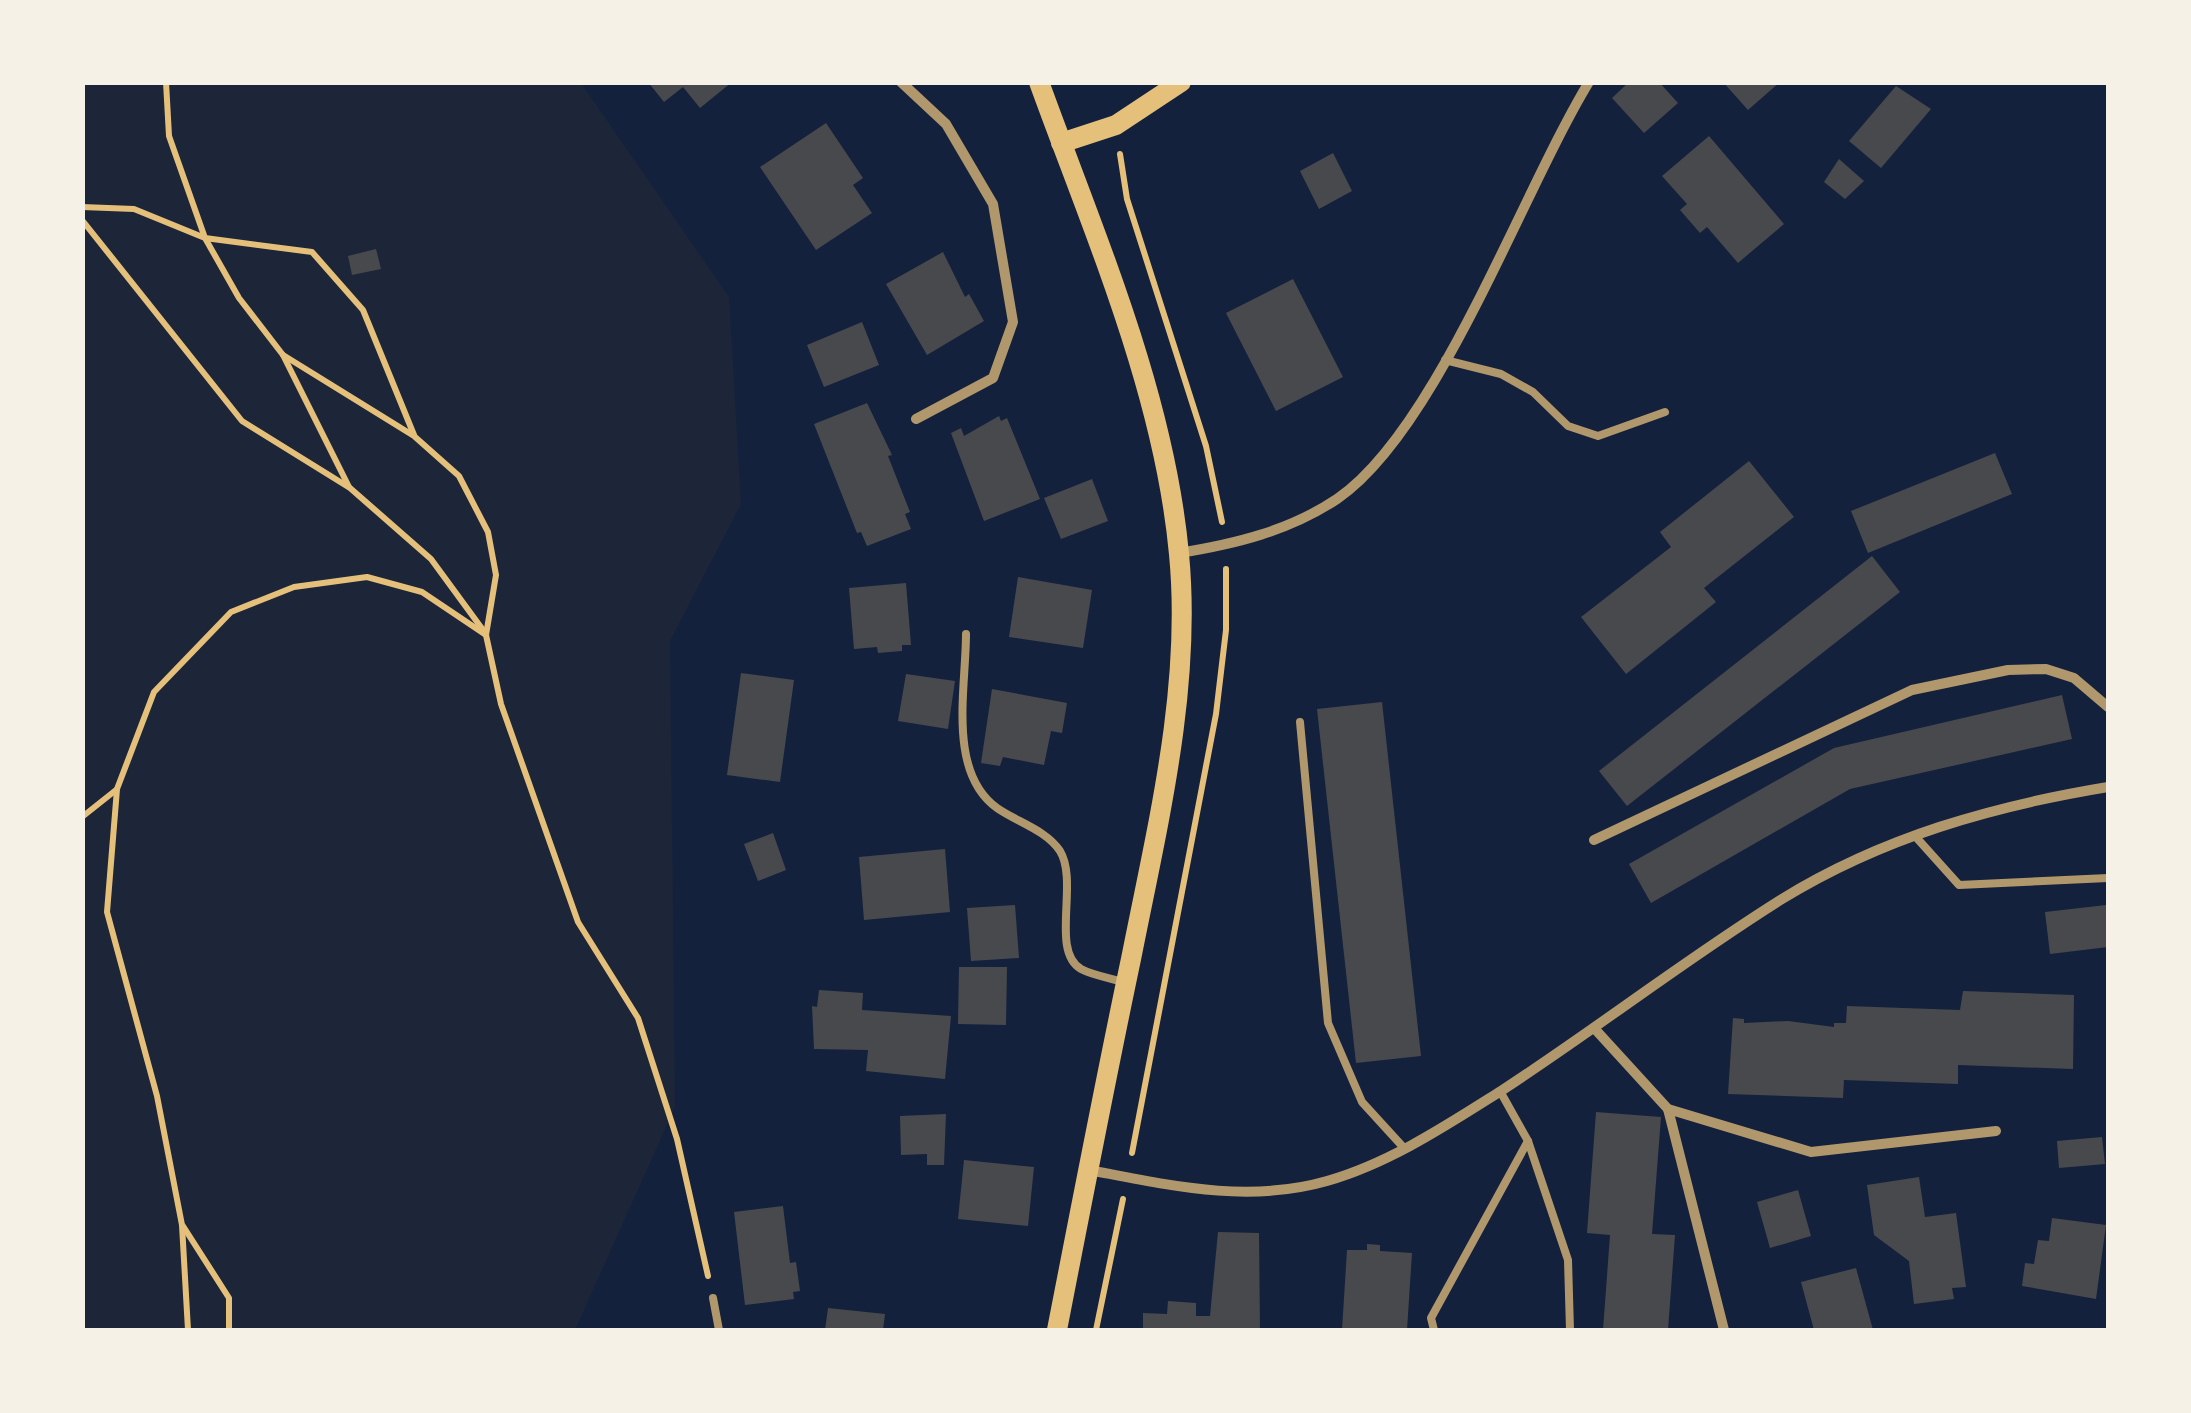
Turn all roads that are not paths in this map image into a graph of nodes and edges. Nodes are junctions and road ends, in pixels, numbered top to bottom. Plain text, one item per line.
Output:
1 (901, 82) edge
2 (1181, 82) edge
3 (1589, 82) edge
4 (1043, 84) edge
5 (1061, 144) junction
6 (1445, 360) junction
7 (1666, 412) dead end
8 (916, 419) dead end
9 (1179, 553) junction
10 (966, 634) dead end
11 (2108, 707) edge
12 (1300, 722) dead end
13 (2108, 787) edge
14 (1913, 834) junction
15 (1594, 840) dead end
16 (2108, 878) edge
17 (1126, 983) junction
18 (1594, 1028) junction
19 (1500, 1092) junction
20 (1668, 1109) junction
21 (1996, 1131) dead end
22 (1528, 1141) junction
23 (1404, 1148) junction
24 (1088, 1170) junction
25 (713, 1298) road end
26 (719, 1330) edge
27 (1057, 1330) edge
28 (1434, 1330) edge
29 (1570, 1330) edge
30 (1724, 1330) edge

1 - 8 street
2 - 5 main road
3 - 6 street
4 - 5 main road
5 - 9 main road
6 - 7 lane
6 - 9 street
9 - 17 main road
10 - 17 lane
11 - 15 street
12 - 23 lane
13 - 14 street
14 - 16 lane
14 - 18 street
17 - 24 main road
18 - 19 street
18 - 20 street
19 - 22 lane
19 - 23 street
20 - 21 street
20 - 30 street
22 - 28 lane
22 - 29 lane
23 - 24 street
24 - 27 main road
25 - 26 lane

